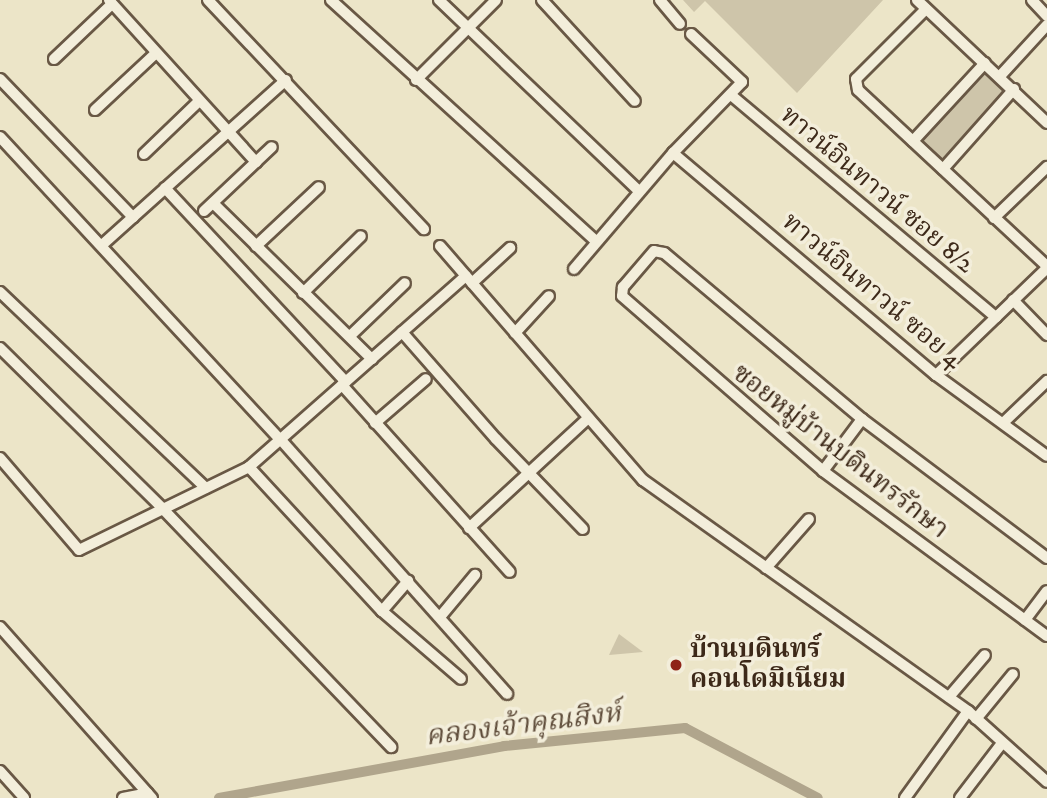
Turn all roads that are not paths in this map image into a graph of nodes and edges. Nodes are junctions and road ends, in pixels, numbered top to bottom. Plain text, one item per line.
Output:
1 (208, 0) edge
2 (331, 0) edge
3 (439, 0) edge
4 (496, 0) edge
5 (542, 0) edge
6 (660, 0) edge
7 (917, 0) edge
8 (1032, 0) edge
9 (110, 2) edge
10 (926, 9) junction
11 (1047, 16) edge
12 (680, 24) dead end
13 (1047, 24) edge
14 (468, 27) junction
15 (691, 34) dead end
16 (156, 53) junction
17 (54, 59) dead end
18 (985, 63) junction
19 (1001, 75) junction
20 (0, 79) edge
21 (286, 80) junction
22 (416, 80) junction
23 (1014, 89) junction
24 (731, 95) junction
25 (200, 101) junction
26 (635, 101) dead end
27 (95, 110) dead end
28 (1047, 123) edge
29 (229, 130) junction
30 (0, 137) edge
31 (913, 141) junction
32 (272, 147) dead end
33 (673, 153) junction
34 (144, 154) dead end
35 (256, 162) junction
36 (1047, 167) edge
37 (943, 169) junction
38 (318, 187) dead end
39 (165, 188) junction
40 (639, 191) junction
41 (213, 203) junction
42 (204, 211) dead end
43 (133, 217) junction
44 (994, 218) junction
45 (424, 229) dead end
46 (361, 236) dead end
47 (596, 241) junction
48 (102, 245) junction
49 (256, 246) junction
50 (440, 246) dead end
51 (510, 248) dead end
52 (1047, 267) edge
53 (574, 269) dead end
54 (469, 279) junction
55 (405, 283) dead end
56 (0, 292) edge
57 (303, 293) junction
58 (550, 296) dead end
59 (1013, 300) junction
60 (996, 317) junction
61 (402, 332) junction
62 (515, 333) junction
63 (1047, 335) edge
64 (350, 336) junction
65 (0, 348) edge
66 (372, 359) junction
67 (936, 375) junction
68 (426, 379) dead end
69 (1047, 382) edge
70 (344, 384) junction
71 (586, 419) junction
72 (862, 419) junction
73 (375, 423) junction
74 (1003, 423) junction
75 (281, 440) junction
76 (1047, 456) edge
77 (0, 458) edge
78 (249, 467) junction
79 (822, 471) junction
80 (531, 475) junction
81 (206, 488) junction
82 (163, 509) junction
83 (809, 519) dead end
84 (469, 528) junction
85 (583, 529) dead end
86 (1047, 558) edge
87 (766, 568) junction
88 (510, 572) dead end
89 (475, 575) dead end
90 (408, 581) junction
91 (1047, 591) edge
92 (382, 611) junction
93 (440, 617) junction
94 (1025, 620) junction
95 (0, 627) edge
96 (1047, 636) edge
97 (985, 655) dead end
98 (1013, 674) dead end
99 (461, 678) dead end
100 (507, 694) dead end
101 (949, 697) junction
102 (972, 715) junction
103 (1002, 743) junction
104 (391, 747) dead end
105 (0, 771) edge
106 (1047, 782) edge
107 (150, 796) edge
108 (24, 798) edge
109 (122, 798) edge
110 (905, 798) edge
111 (960, 798) edge

1 - 21 street
2 - 22 street
3 - 14 street
4 - 14 street
5 - 26 street
6 - 12 street
7 - 10 street
8 - 11 street
9 - 16 street
9 - 17 street
10 - 18 street
10 - 31 street
13 - 19 street
14 - 22 street
14 - 40 street
15 - 24 street
16 - 25 street
16 - 27 street
18 - 19 street
18 - 31 street
19 - 23 street
20 - 43 street
21 - 29 street
21 - 45 street
22 - 47 street
23 - 28 street
23 - 37 street
24 - 33 street
24 - 60 street, ทาวน์อินทาวน์ ซอย 8/2
25 - 29 street
25 - 34 street
29 - 35 street
29 - 39 street
30 - 48 street
31 - 37 street
32 - 35 street
33 - 40 street
33 - 67 street, ทาวน์อินทาวน์ ซอย 4
35 - 41 street
36 - 44 street
37 - 44 street
38 - 49 street
39 - 43 street
39 - 70 street
40 - 47 street
41 - 42 street
41 - 49 street
43 - 48 street
44 - 52 street
46 - 57 street
47 - 53 street
48 - 75 street
49 - 57 street
50 - 54 street
51 - 54 street
52 - 59 street
54 - 61 street
54 - 62 street
55 - 64 street
56 - 81 street
57 - 64 street
58 - 62 street
59 - 60 street
59 - 63 street
60 - 67 street
61 - 66 street
61 - 80 street
62 - 71 street
64 - 66 street
65 - 82 street
66 - 70 street
67 - 74 street, ทาวน์อินทาวน์ ซอย 4
68 - 73 street
69 - 74 street
70 - 73 street
70 - 75 street
71 - 80 street
71 - 87 street
72 - 79 street
72 - 79 street, ซอยหมู่บ้านบดินทรรักษา
72 - 86 street
73 - 84 street
74 - 76 street, ทาวน์อินทาวน์ ซอย 4
75 - 78 street
75 - 90 street
77 - 82 street
78 - 81 street
78 - 92 street
79 - 94 street, ซอยหมู่บ้านบดินทรรักษา
80 - 84 street
80 - 85 street
81 - 82 street
82 - 104 street
83 - 87 street
84 - 88 street
87 - 101 street
89 - 93 street
90 - 92 street
90 - 93 street
91 - 94 street
92 - 99 street
93 - 100 street
94 - 96 street, ซอยหมู่บ้านบดินทรรักษา
95 - 107 street
97 - 101 street
98 - 102 street
101 - 102 street
102 - 103 street
102 - 110 street
103 - 106 street
103 - 111 street
105 - 108 street
107 - 109 street

